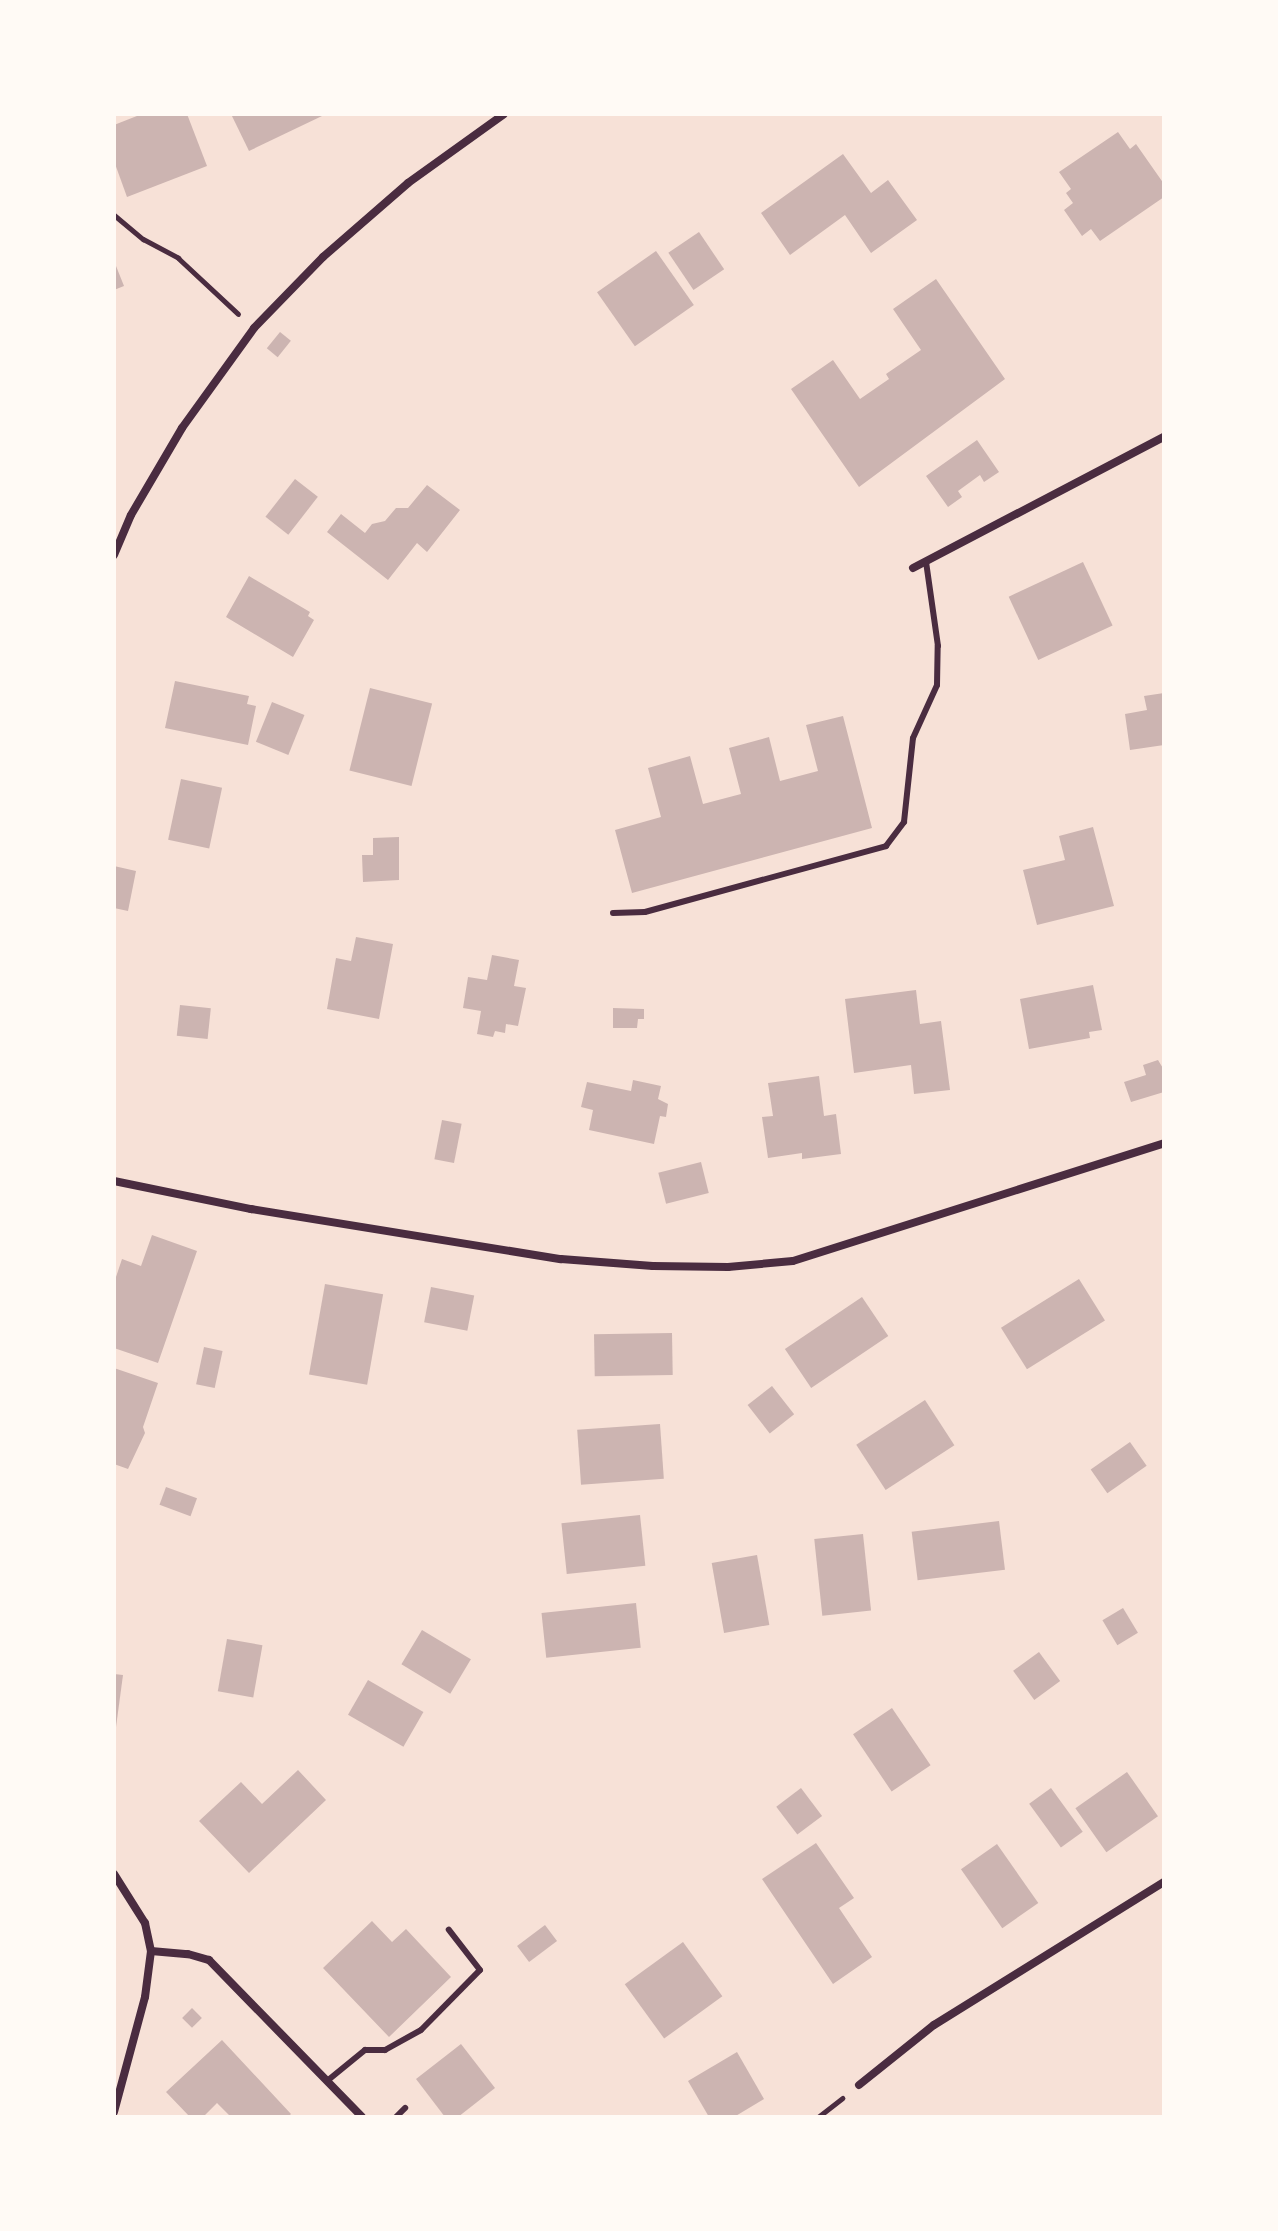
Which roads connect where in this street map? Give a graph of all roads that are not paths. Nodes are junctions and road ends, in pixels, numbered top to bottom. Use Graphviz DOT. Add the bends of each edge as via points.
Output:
graph roads {
  1 [pos="504,114"];
  2 [pos="1164,437"];
  3 [pos="114,555"];
  4 [pos="926,562"];
  5 [pos="913,568"];
  6 [pos="613,913"];
  7 [pos="1164,1143"];
  8 [pos="114,1181"];
  9 [pos="114,1874"];
  10 [pos="1164,1882"];
  11 [pos="449,1930"];
  12 [pos="151,1951"];
  13 [pos="327,2081"];
  14 [pos="859,2085"];
  15 [pos="405,2108"];
  16 [pos="114,2112"];
  17 [pos="362,2117"];
  18 [pos="396,2117"];
  1 -- 3 [label="street" via="408,183 323,257 254,328 182,428"];
  2 -- 4 [label="street"];
  4 -- 5 [label="street"];
  4 -- 6 [label="lane" via="938,646 937,685 913,738 904,822 886,846 645,912"];
  7 -- 8 [label="street" via="793,1261 728,1267 561,1259 251,1209"];
  9 -- 12 [label="street" via="145,1923"];
  10 -- 14 [label="street" via="934,2025"];
  11 -- 13 [label="lane" via="480,1970 421,2030 385,2050 365,2050"];
  12 -- 13 [label="street" via="209,1960"];
  12 -- 16 [label="street" via="145,1997"];
  13 -- 17 [label="street"];
  15 -- 18 [label="lane"];
}
